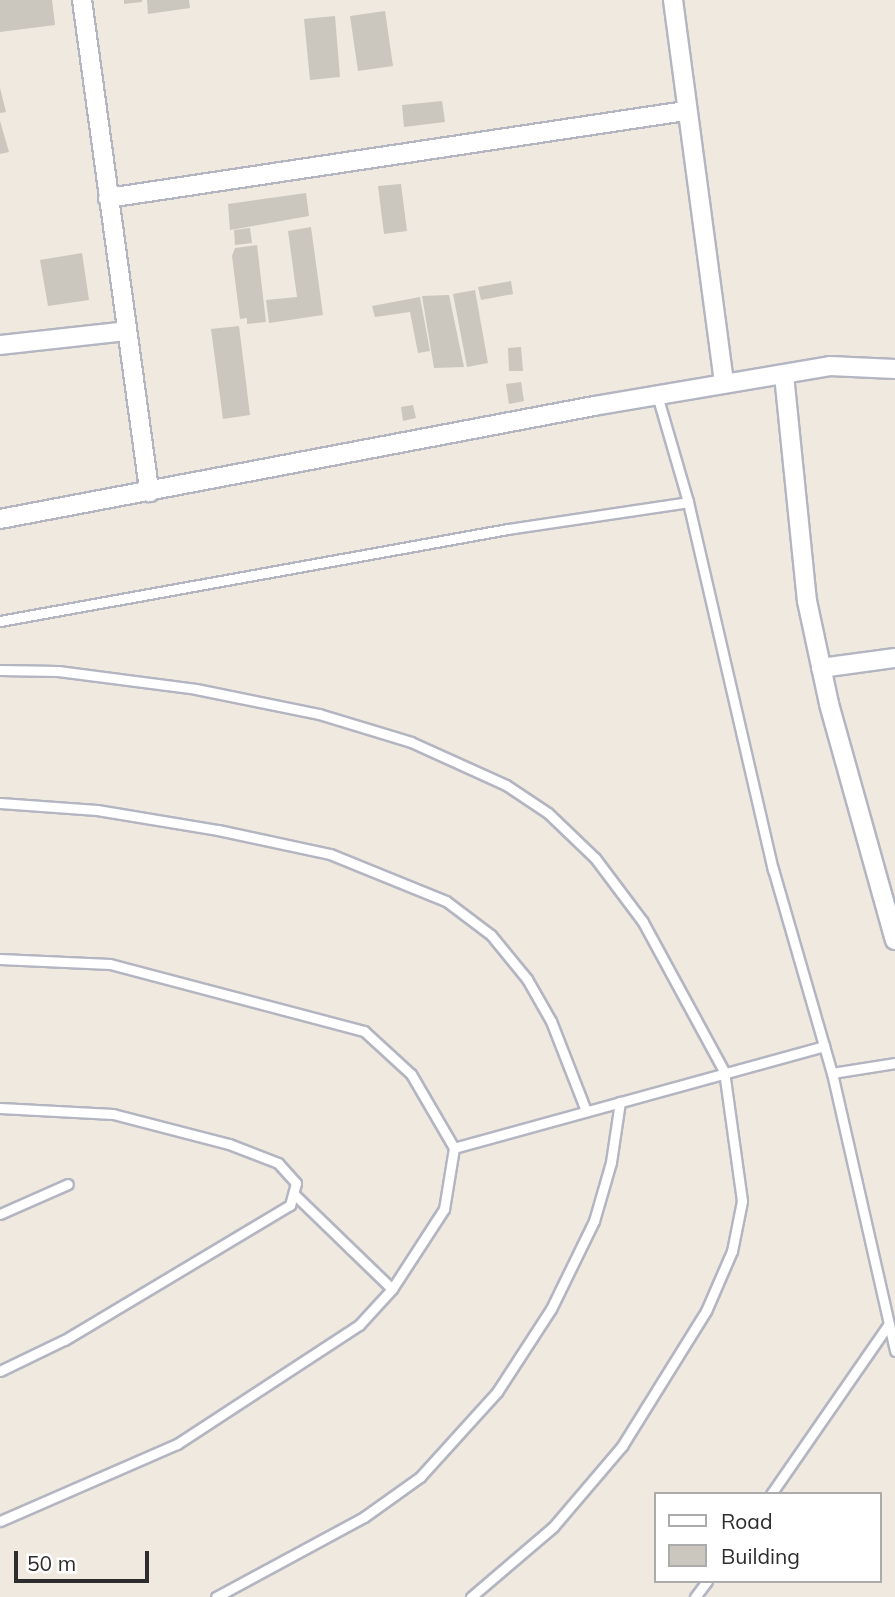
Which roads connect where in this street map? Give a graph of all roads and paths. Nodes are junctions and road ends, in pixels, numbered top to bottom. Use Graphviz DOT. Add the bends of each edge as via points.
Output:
graph roads {
  1 [pos="82,0"];
  2 [pos="673,0"];
  3 [pos="685,111"];
  4 [pos="108,198"];
  5 [pos="126,331"];
  6 [pos="0,345"];
  7 [pos="895,369"];
  8 [pos="784,375"];
  9 [pos="724,384"];
  10 [pos="657,396"];
  11 [pos="149,492"];
  12 [pos="688,502"];
  13 [pos="0,519"];
  14 [pos="0,621"];
  15 [pos="895,659"];
  16 [pos="821,668"];
  17 [pos="0,670"];
  18 [pos="0,803"];
  19 [pos="895,940"];
  20 [pos="0,958"];
  21 [pos="824,1046"];
  22 [pos="895,1063"];
  23 [pos="724,1072"];
  24 [pos="832,1073"];
  25 [pos="620,1102"];
  26 [pos="0,1108"];
  27 [pos="586,1111"];
  28 [pos="454,1148"];
  29 [pos="68,1184"];
  30 [pos="295,1195"];
  31 [pos="0,1214"];
  32 [pos="392,1289"];
  33 [pos="888,1325"];
  34 [pos="895,1351"];
  35 [pos="0,1371"];
  36 [pos="772,1492"];
  37 [pos="0,1521"];
  38 [pos="216,1597"];
  39 [pos="471,1597"];
  1 -- 4 [label="street"];
  2 -- 3 [label="street"];
  3 -- 4 [label="street"];
  3 -- 9 [label="street"];
  4 -- 5 [label="street"];
  5 -- 6 [label="street"];
  5 -- 11 [label="street"];
  7 -- 8 [label="street" via="830,366"];
  8 -- 9 [label="street"];
  8 -- 16 [label="street" via="807,601"];
  9 -- 10 [label="street"];
  10 -- 11 [label="street"];
  10 -- 12 [label="lane"];
  11 -- 13 [label="street"];
  12 -- 14 [label="lane" via="508,529"];
  12 -- 21 [label="lane" via="773,869"];
  15 -- 16 [label="street"];
  16 -- 19 [label="street"];
  17 -- 23 [label="lane" via="58,671 182,687 319,714 411,742 506,785 548,813 595,858 643,922"];
  18 -- 27 [label="lane" via="97,810 330,854 446,901 491,935 527,979 551,1021"];
  20 -- 28 [label="lane" via="110,964 364,1031 411,1074"];
  21 -- 23 [label="lane"];
  21 -- 24 [label="lane"];
  22 -- 24 [label="lane"];
  23 -- 25 [label="lane"];
  23 -- 39 [label="lane" via="742,1201 732,1251 706,1311 622,1446 553,1527"];
  24 -- 33 [label="lane"];
  25 -- 27 [label="lane"];
  25 -- 38 [label="lane" via="611,1162 594,1221 551,1309 497,1392 420,1477 363,1517"];
  26 -- 30 [label="lane" via="113,1114 229,1144 278,1163 296,1183"];
  27 -- 28 [label="lane"];
  28 -- 32 [label="lane" via="444,1209"];
  29 -- 31 [label="lane"];
  30 -- 32 [label="lane"];
  30 -- 35 [label="lane" via="290,1205 64,1340"];
  32 -- 37 [label="lane" via="359,1325 177,1444"];
  33 -- 34 [label="lane"];
  33 -- 36 [label="lane"];
}
